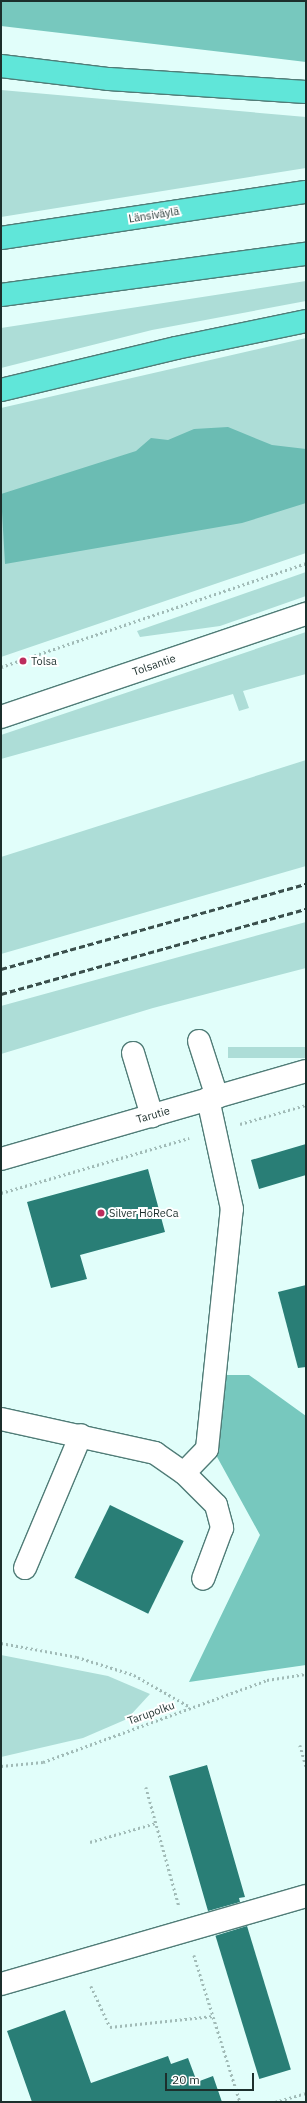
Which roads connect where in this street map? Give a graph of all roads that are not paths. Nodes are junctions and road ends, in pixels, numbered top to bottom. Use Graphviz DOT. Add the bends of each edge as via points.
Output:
graph roads {
  1 [pos="1,66"];
  2 [pos="306,92"];
  3 [pos="306,192"];
  4 [pos="1,238"];
  5 [pos="306,254"];
  6 [pos="1,294"];
  7 [pos="306,321"];
  8 [pos="1,390"];
  9 [pos="306,614"];
  10 [pos="1,717"];
  11 [pos="199,1041"];
  12 [pos="133,1054"];
  13 [pos="306,1071"];
  14 [pos="212,1098"];
  15 [pos="152,1116"];
  16 [pos="1,1159"];
  17 [pos="1,1419"];
  18 [pos="80,1435"];
  19 [pos="184,1473"];
  20 [pos="25,1568"];
  21 [pos="203,1579"];
  22 [pos="306,1896"];
  23 [pos="1,1984"];
  1 -- 2 [label="highway" via="109,79"];
  3 -- 4 [label="highway, Länsiväylä"];
  5 -- 6 [label="highway"];
  7 -- 8 [label="highway" via="176,348"];
  9 -- 10 [label="street, Tolsantie"];
  11 -- 14 [label="street"];
  12 -- 15 [label="street"];
  13 -- 14 [label="street, Tarutie"];
  14 -- 15 [label="street, Tarutie"];
  14 -- 19 [label="street" via="215,1130 232,1209 207,1449"];
  15 -- 16 [label="street, Tarutie"];
  17 -- 18 [label="street"];
  18 -- 19 [label="street" via="155,1453"];
  18 -- 20 [label="street"];
  19 -- 21 [label="street" via="216,1505 222,1528"];
  22 -- 23 [label="street"];
}
